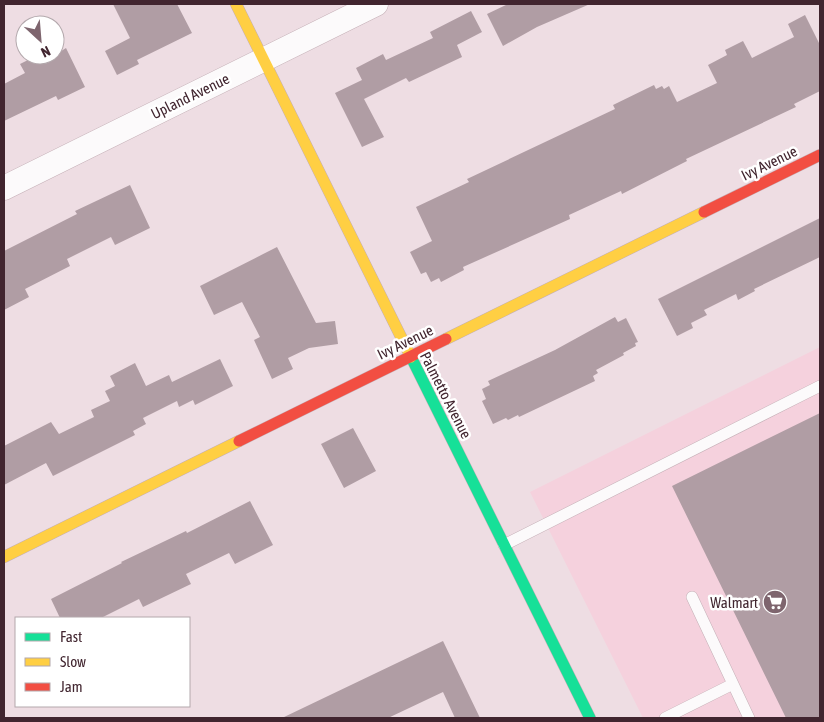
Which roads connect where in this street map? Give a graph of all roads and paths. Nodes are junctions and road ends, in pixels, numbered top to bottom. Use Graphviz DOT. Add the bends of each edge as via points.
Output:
graph roads {
  1 [pos="236,4"];
  2 [pos="376,4"];
  3 [pos="264,59"];
  4 [pos="820,155"];
  5 [pos="4,188"];
  6 [pos="410,356"];
  7 [pos="820,386"];
  8 [pos="504,544"];
  9 [pos="4,557"];
  10 [pos="692,597"];
  11 [pos="733,684"];
  12 [pos="590,718"];
  13 [pos="665,718"];
  14 [pos="749,718"];
  1 -- 3 [label="street, Palmetto Avenue"];
  2 -- 3 [label="street, Upland Avenue"];
  3 -- 5 [label="street, Upland Avenue"];
  3 -- 6 [label="street, Palmetto Avenue"];
  4 -- 6 [label="street, Ivy Avenue"];
  6 -- 8 [label="street, Palmetto Avenue"];
  6 -- 9 [label="street, Ivy Avenue"];
  7 -- 8 [label="lane"];
  8 -- 12 [label="street, Palmetto Avenue"];
  10 -- 11 [label="lane"];
  11 -- 13 [label="lane"];
  11 -- 14 [label="lane"];
}
